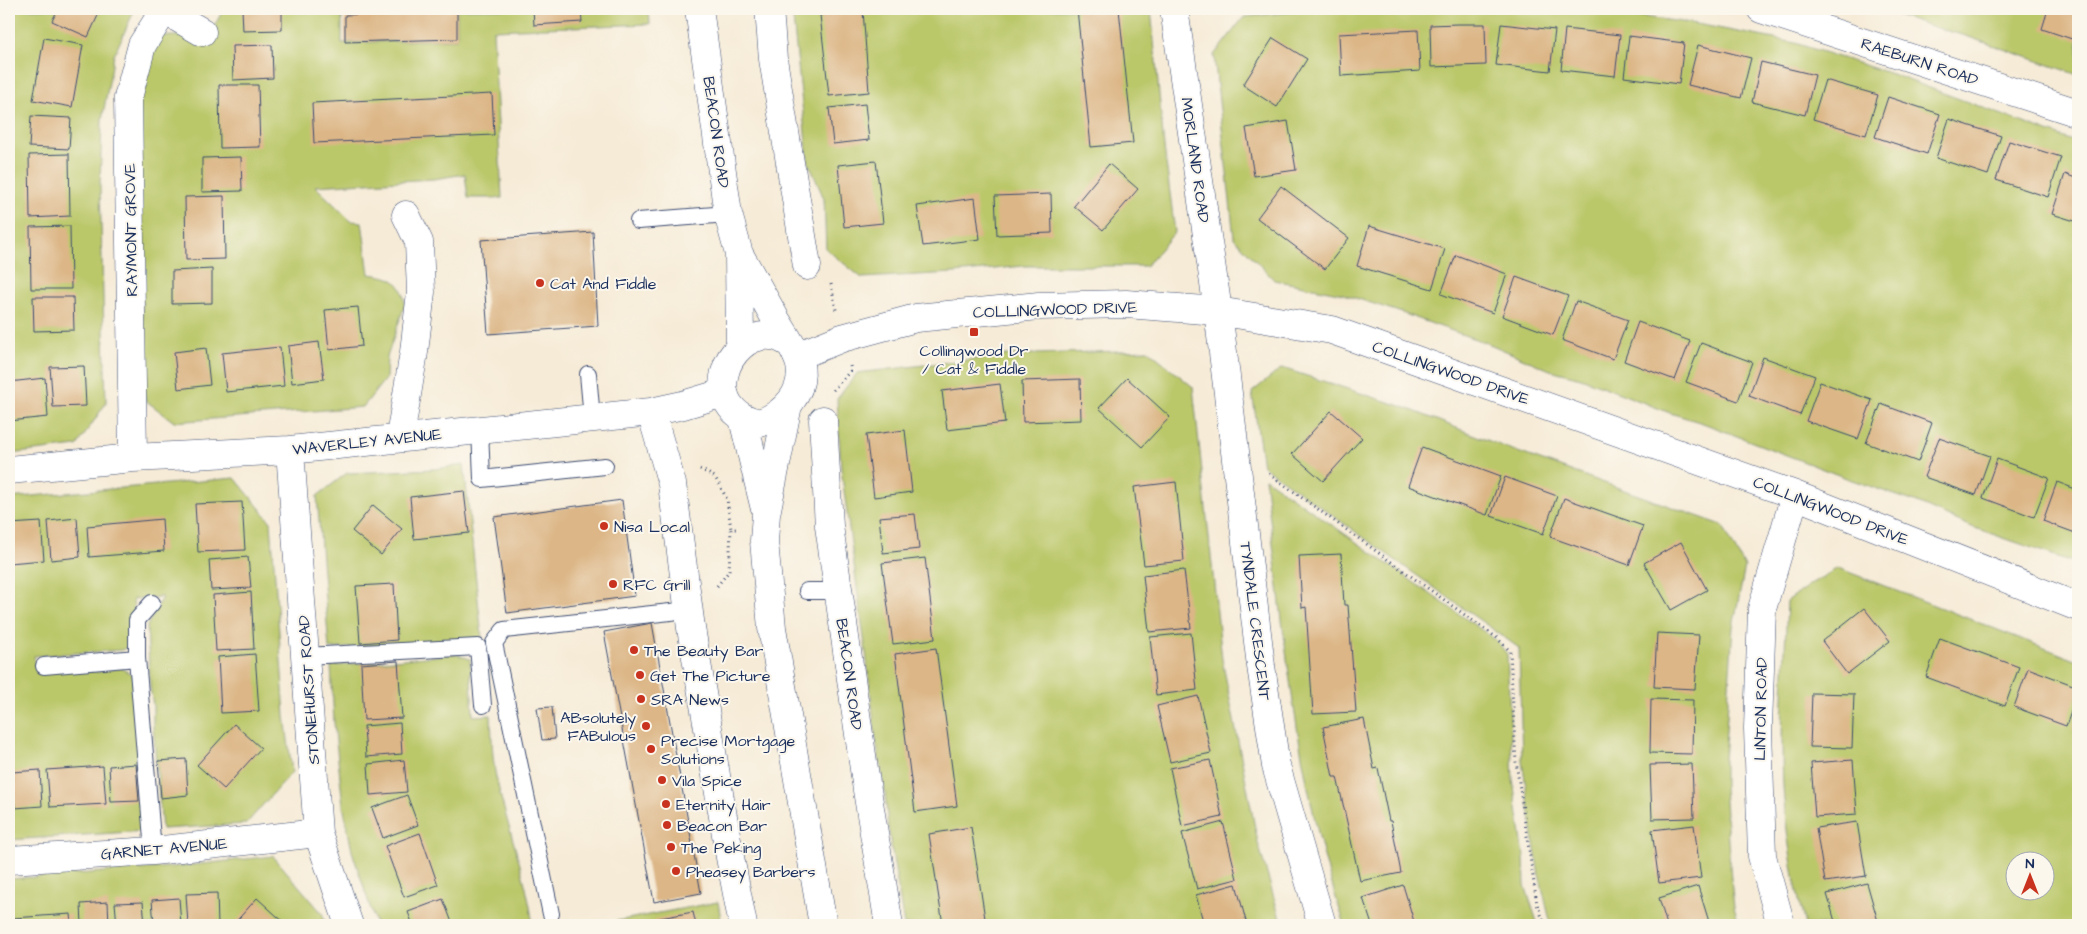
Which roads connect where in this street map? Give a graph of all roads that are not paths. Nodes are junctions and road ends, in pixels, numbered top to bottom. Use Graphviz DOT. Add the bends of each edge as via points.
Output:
graph roads {
  1 [pos="699,9"];
  2 [pos="769,9"];
  3 [pos="1174,9"];
  4 [pos="1761,9"];
  5 [pos="164,10"];
  6 [pos="1819,18"];
  7 [pos="202,32"];
  8 [pos="2078,113"];
  9 [pos="728,214"];
  10 [pos="406,215"];
  11 [pos="638,221"];
  12 [pos="739,254"];
  13 [pos="807,266"];
  14 [pos="1218,311"];
  15 [pos="740,347"];
  16 [pos="793,349"];
  17 [pos="588,374"];
  18 [pos="723,393"];
  19 [pos="788,405"];
  20 [pos="651,412"];
  21 [pos="592,418"];
  22 [pos="743,419"];
  23 [pos="823,420"];
  24 [pos="480,429"];
  25 [pos="400,437"];
  26 [pos="290,450"];
  27 [pos="133,458"];
  28 [pos="605,466"];
  29 [pos="9,470"];
  30 [pos="1794,495"];
  31 [pos="766,514"];
  32 [pos="807,591"];
  33 [pos="838,591"];
  34 [pos="152,603"];
  35 [pos="2078,607"];
  36 [pos="689,610"];
  37 [pos="305,656"];
  38 [pos="137,658"];
  39 [pos="44,666"];
  40 [pos="483,704"];
  41 [pos="318,833"];
  42 [pos="153,851"];
  43 [pos="9,860"];
  44 [pos="551,914"];
  45 [pos="349,925"];
  46 [pos="743,925"];
  47 [pos="823,925"];
  48 [pos="889,925"];
  49 [pos="1322,925"];
  50 [pos="1781,925"];
  1 -- 9 [label="street, BEACON ROAD"];
  2 -- 13 [label="street" via="766,63"];
  3 -- 14 [label="street, MORLAND ROAD"];
  4 -- 6 [label="street, RAEBURN ROAD"];
  5 -- 7 [label="street, RAYMONT GROVE"];
  5 -- 27 [label="street, RAYMONT GROVE" via="142,45 128,98"];
  6 -- 8 [label="street, RAEBURN ROAD"];
  9 -- 11 [label="lane"];
  9 -- 12 [label="street, BEACON ROAD"];
  10 -- 25 [label="street" via="419,242 421,292"];
  12 -- 15 [label="street, BEACON ROAD"];
  12 -- 16 [label="street, BEACON ROAD"];
  14 -- 16 [label="street, COLLINGWOOD DRIVE" via="1126,304 1039,306 916,318"];
  14 -- 30 [label="street, COLLINGWOOD DRIVE" via="1332,330"];
  14 -- 49 [label="street, TYNDALE CRESCENT" via="1276,766"];
  15 -- 16 [label="street" via="754,338 771,336"];
  15 -- 18 [label="street" via="728,363"];
  16 -- 19 [label="street, BEACON ROAD" via="800,364 800,377"];
  17 -- 21 [label="lane"];
  18 -- 20 [label="street, WAVERLEY AVENUE"];
  18 -- 22 [label="street, BEACON ROAD" via="730,407"];
  19 -- 22 [label="street, BEACON ROAD" via="774,417 760,423"];
  19 -- 31 [label="street, BEACON ROAD"];
  20 -- 21 [label="street, WAVERLEY AVENUE"];
  20 -- 36 [label="street" via="672,484"];
  21 -- 24 [label="street, WAVERLEY AVENUE"];
  22 -- 31 [label="street, BEACON ROAD"];
  23 -- 33 [label="street, BEACON ROAD" via="829,526"];
  24 -- 25 [label="street, WAVERLEY AVENUE"];
  24 -- 28 [label="lane" via="482,479"];
  25 -- 26 [label="street, WAVERLEY AVENUE"];
  26 -- 27 [label="street, WAVERLEY AVENUE"];
  26 -- 37 [label="street, STONEHURST ROAD"];
  27 -- 29 [label="street, WAVERLEY AVENUE"];
  30 -- 35 [label="street, COLLINGWOOD DRIVE"];
  30 -- 50 [label="street, LINTON ROAD" via="1761,619 1758,728 1762,856"];
  31 -- 47 [label="street, BEACON ROAD" via="764,541 772,628"];
  32 -- 33 [label="lane"];
  33 -- 48 [label="street, BEACON ROAD"];
  34 -- 38 [label="lane" via="137,620"];
  36 -- 44 [label="lane" via="504,630 494,643"];
  36 -- 46 [label="street"];
  37 -- 40 [label="lane" via="478,647"];
  37 -- 41 [label="street, STONEHURST ROAD"];
  38 -- 39 [label="lane"];
  38 -- 42 [label="lane"];
  41 -- 42 [label="street, GARNET AVENUE"];
  41 -- 45 [label="street, STONEHURST ROAD"];
  42 -- 43 [label="street, GARNET AVENUE"];
}
